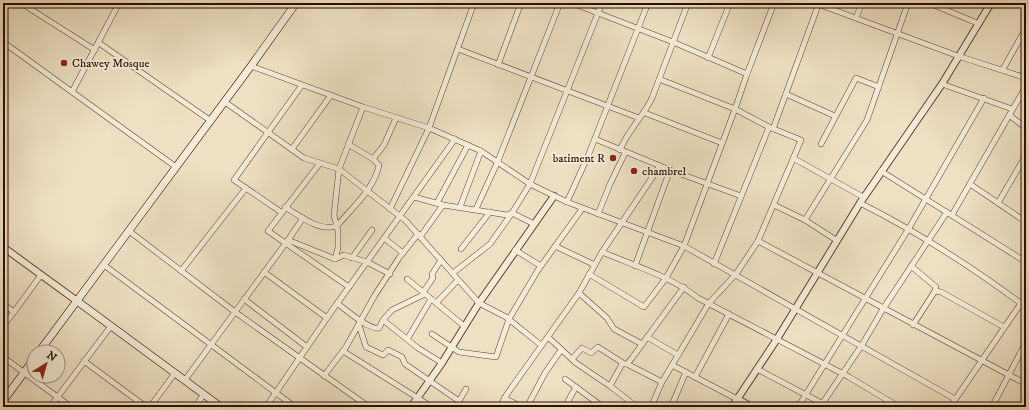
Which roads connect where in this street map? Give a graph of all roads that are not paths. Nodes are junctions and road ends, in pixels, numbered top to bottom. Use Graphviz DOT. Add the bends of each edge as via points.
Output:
graph roads {
  1 [pos="20,3"];
  2 [pos="119,3"];
  3 [pos="296,3"];
  4 [pos="521,3"];
  5 [pos="560,3"];
  6 [pos="572,3"];
  7 [pos="602,3"];
  8 [pos="648,3"];
  9 [pos="688,3"];
  10 [pos="730,3"];
  11 [pos="774,3"];
  12 [pos="817,3"];
  13 [pos="862,3"];
  14 [pos="908,3"];
  15 [pos="929,3"];
  16 [pos="991,3"];
  17 [pos="472,4"];
  18 [pos="599,13"];
  19 [pos="856,18"];
  20 [pos="977,22"];
  21 [pos="1026,28"];
  22 [pos="638,29"];
  23 [pos="898,33"];
  24 [pos="3,42"];
  25 [pos="673,42"];
  26 [pos="99,43"];
  27 [pos="458,49"];
  28 [pos="95,50"];
  29 [pos="958,56"];
  30 [pos="708,58"];
  31 [pos="498,65"];
  32 [pos="251,66"];
  33 [pos="1003,69"];
  34 [pos="747,74"];
  35 [pos="530,78"];
  36 [pos="1026,78"];
  37 [pos="659,79"];
  38 [pos="942,84"];
  39 [pos="302,85"];
  40 [pos="879,86"];
  41 [pos="1026,86"];
  42 [pos="567,91"];
  43 [pos="72,92"];
  44 [pos="786,94"];
  45 [pos="331,95"];
  46 [pos="984,98"];
  47 [pos="225,102"];
  48 [pos="607,106"];
  49 [pos="363,107"];
  50 [pos="734,109"];
  51 [pos="1012,110"];
  52 [pos="645,113"];
  53 [pos="1009,115"];
  54 [pos="835,116"];
  55 [pos="396,118"];
  56 [pos="639,118"];
  57 [pos="211,121"];
  58 [pos="429,128"];
  59 [pos="771,128"];
  60 [pos="1026,128"];
  61 [pos="268,132"];
  62 [pos="456,139"];
  63 [pos="595,139"];
  64 [pos="722,142"];
  65 [pos="348,144"];
  66 [pos="821,144"];
  67 [pos="468,145"];
  68 [pos="292,149"];
  69 [pos="620,150"];
  70 [pos="481,151"];
  71 [pos="625,153"];
  72 [pos="1026,155"];
  73 [pos="793,158"];
  74 [pos="373,159"];
  75 [pos="498,161"];
  76 [pos="320,163"];
  77 [pos="660,166"];
  78 [pos="176,167"];
  79 [pos="339,169"];
  80 [pos="670,170"];
  81 [pos="881,171"];
  82 [pos="831,179"];
  83 [pos="706,183"];
  84 [pos="530,184"];
  85 [pos="970,184"];
  86 [pos="246,188"];
  87 [pos="366,190"];
  88 [pos="554,196"];
  89 [pos="741,196"];
  90 [pos="414,198"];
  91 [pos="926,198"];
  92 [pos="862,200"];
  93 [pos="567,202"];
  94 [pos="436,203"];
  95 [pos="998,203"];
  96 [pos="443,205"];
  97 [pos="774,205"];
  98 [pos="460,207"];
  99 [pos="285,208"];
  100 [pos="390,209"];
  101 [pos="476,209"];
  102 [pos="582,209"];
  103 [pos="282,212"];
  104 [pos="490,212"];
  105 [pos="947,212"];
  106 [pos="512,213"];
  107 [pos="598,214"];
  108 [pos="952,215"];
  109 [pos="400,216"];
  110 [pos="304,218"];
  111 [pos="805,220"];
  112 [pos="1026,222"];
  113 [pos="622,223"];
  114 [pos="534,224"];
  115 [pos="337,226"];
  116 [pos="909,228"];
  117 [pos="372,230"];
  118 [pos="129,231"];
  119 [pos="648,233"];
  120 [pos="419,236"];
  121 [pos="384,238"];
  122 [pos="836,240"];
  123 [pos="928,240"];
  124 [pos="758,241"];
  125 [pos="287,243"];
  126 [pos="555,246"];
  127 [pos="684,246"];
  128 [pos="3,247"];
  129 [pos="461,249"];
  130 [pos="515,250"];
  131 [pos="602,252"];
  132 [pos="403,253"];
  133 [pos="352,258"];
  134 [pos="335,260"];
  135 [pos="441,260"];
  136 [pos="367,262"];
  137 [pos="1026,262"];
  138 [pos="104,264"];
  139 [pos="714,264"];
  140 [pos="594,265"];
  141 [pos="541,266"];
  142 [pos="635,266"];
  143 [pos="911,266"];
  144 [pos="182,271"];
  145 [pos="264,272"];
  146 [pos="452,273"];
  147 [pos="816,273"];
  148 [pos="390,274"];
  149 [pos="589,274"];
  150 [pos="736,274"];
  151 [pos="41,275"];
  152 [pos="666,278"];
  153 [pos="407,279"];
  154 [pos="458,280"];
  155 [pos="349,287"];
  156 [pos="684,287"];
  157 [pos="935,291"];
  158 [pos="424,293"];
  159 [pos="579,293"];
  160 [pos="1026,296"];
  161 [pos="244,299"];
  162 [pos="431,299"];
  163 [pos="864,299"];
  164 [pos="77,301"];
  165 [pos="437,302"];
  166 [pos="1021,302"];
  167 [pos="337,303"];
  168 [pos="479,303"];
  169 [pos="709,303"];
  170 [pos="3,304"];
  171 [pos="1026,306"];
  172 [pos="796,308"];
  173 [pos="882,309"];
  174 [pos="14,312"];
  175 [pos="235,312"];
  176 [pos="730,314"];
  177 [pos="327,318"];
  178 [pos="509,319"];
  179 [pos="361,320"];
  180 [pos="383,320"];
  181 [pos="359,325"];
  182 [pos="913,325"];
  183 [pos="3,326"];
  184 [pos="111,326"];
  185 [pos="464,326"];
  186 [pos="1004,327"];
  187 [pos="432,334"];
  188 [pos="843,335"];
  189 [pos="548,337"];
  190 [pos="647,337"];
  191 [pos="408,338"];
  192 [pos="777,339"];
  193 [pos="1026,342"];
  194 [pos="45,344"];
  195 [pos="642,344"];
  196 [pos="212,345"];
  197 [pos="541,345"];
  198 [pos="862,345"];
  199 [pos="307,347"];
  200 [pos="450,347"];
  201 [pos="562,350"];
  202 [pos="342,351"];
  203 [pos="678,355"];
  204 [pos="3,357"];
  205 [pos="300,358"];
  206 [pos="572,359"];
  207 [pos="982,359"];
  208 [pos="84,361"];
  209 [pos="442,363"];
  210 [pos="625,363"];
  211 [pos="825,364"];
  212 [pos="672,365"];
  213 [pos="757,369"];
  214 [pos="26,370"];
  215 [pos="686,372"];
  216 [pos="24,373"];
  217 [pos="175,373"];
  218 [pos="843,374"];
  219 [pos="1009,375"];
  220 [pos="324,376"];
  221 [pos="695,377"];
  222 [pos="565,379"];
  223 [pos="185,380"];
  224 [pos="429,381"];
  225 [pos="662,382"];
  226 [pos="1026,384"];
  227 [pos="610,386"];
  228 [pos="576,387"];
  229 [pos="466,389"];
  230 [pos="204,394"];
  231 [pos="276,394"];
  232 [pos="805,395"];
  233 [pos="57,397"];
  234 [pos="418,398"];
  235 [pos="504,398"];
  236 [pos="738,399"];
  237 [pos="955,399"];
  238 [pos="3,401"];
  239 [pos="459,401"];
  240 [pos="822,405"];
  241 [pos="50,407"];
  242 [pos="71,407"];
  243 [pos="146,407"];
  244 [pos="150,407"];
  245 [pos="195,407"];
  246 [pos="222,407"];
  247 [pos="266,407"];
  248 [pos="296,407"];
  249 [pos="368,407"];
  250 [pos="411,407"];
  251 [pos="432,407"];
  252 [pos="457,407"];
  253 [pos="500,407"];
  254 [pos="522,407"];
  255 [pos="527,407"];
  256 [pos="568,407"];
  257 [pos="603,407"];
  258 [pos="637,407"];
  259 [pos="651,407"];
  260 [pos="671,407"];
  261 [pos="732,407"];
  262 [pos="752,407"];
  263 [pos="798,407"];
  264 [pos="829,407"];
  265 [pos="899,407"];
  266 [pos="950,407"];
  267 [pos="992,407"];
  1 -- 28 [label="street"];
  2 -- 26 [label="street"];
  3 -- 32 [label="main road"];
  4 -- 31 [label="street"];
  5 -- 35 [label="street"];
  6 -- 18 [label="street"];
  7 -- 18 [label="street"];
  8 -- 22 [label="street"];
  9 -- 25 [label="street"];
  10 -- 30 [label="street"];
  11 -- 34 [label="street"];
  12 -- 19 [label="street"];
  12 -- 44 [label="street"];
  13 -- 19 [label="street"];
  14 -- 23 [label="street"];
  15 -- 20 [label="street"];
  16 -- 20 [label="street"];
  17 -- 27 [label="street"];
  18 -- 22 [label="street"];
  18 -- 42 [label="street"];
  19 -- 23 [label="street"];
  20 -- 29 [label="street"];
  21 -- 33 [label="street"];
  22 -- 25 [label="street"];
  22 -- 48 [label="street"];
  23 -- 29 [label="street"];
  23 -- 40 [label="street"];
  24 -- 43 [label="street"];
  25 -- 30 [label="street"];
  25 -- 37 [label="street"];
  26 -- 28 [label="street"];
  26 -- 57 [label="street"];
  27 -- 31 [label="street"];
  27 -- 58 [label="street"];
  28 -- 43 [label="street"];
  29 -- 33 [label="street"];
  29 -- 38 [label="street"];
  30 -- 34 [label="street"];
  31 -- 35 [label="street"];
  32 -- 39 [label="street"];
  32 -- 47 [label="main road"];
  33 -- 36 [label="street"];
  34 -- 50 [label="street"];
  35 -- 42 [label="street"];
  35 -- 75 [label="street"];
  37 -- 50 [label="street"];
  37 -- 52 [label="street"];
  38 -- 46 [label="street"];
  38 -- 81 [label="street"];
  39 -- 45 [label="street"];
  39 -- 61 [label="street"];
  40 -- 54 [label="street" via="856,78"];
  40 -- 82 [label="street" via="867,120"];
  41 -- 51 [label="street"];
  42 -- 48 [label="street"];
  42 -- 84 [label="street"];
  43 -- 78 [label="street"];
  44 -- 54 [label="street"];
  44 -- 59 [label="street"];
  45 -- 49 [label="street"];
  45 -- 68 [label="street"];
  46 -- 51 [label="street"];
  46 -- 91 [label="street"];
  47 -- 57 [label="main road"];
  47 -- 61 [label="street"];
  48 -- 56 [label="street"];
  48 -- 63 [label="street"];
  49 -- 55 [label="street"];
  49 -- 65 [label="street"];
  50 -- 59 [label="street"];
  50 -- 64 [label="street"];
  51 -- 53 [label="street"];
  52 -- 56 [label="street"];
  52 -- 64 [label="street"];
  53 -- 60 [label="street"];
  53 -- 85 [label="street"];
  54 -- 66 [label="street"];
  55 -- 58 [label="street"];
  55 -- 74 [label="street" via="384,145"];
  56 -- 69 [label="street"];
  57 -- 78 [label="main road"];
  58 -- 62 [label="street"];
  58 -- 100 [label="street"];
  59 -- 73 [label="street" via="801,140"];
  59 -- 89 [label="street"];
  61 -- 68 [label="street"];
  61 -- 86 [label="street" via="234,180"];
  62 -- 67 [label="street"];
  62 -- 90 [label="street"];
  63 -- 69 [label="street"];
  63 -- 93 [label="street"];
  64 -- 83 [label="street"];
  65 -- 74 [label="street"];
  65 -- 79 [label="street"];
  67 -- 70 [label="street"];
  67 -- 94 [label="street"];
  68 -- 76 [label="street" via="304,158"];
  69 -- 71 [label="street"];
  70 -- 75 [label="street"];
  70 -- 98 [label="street"];
  71 -- 77 [label="street"];
  71 -- 107 [label="street"];
  72 -- 95 [label="street"];
  73 -- 82 [label="street"];
  73 -- 97 [label="street"];
  74 -- 87 [label="street" via="379,165 377,174"];
  75 -- 84 [label="street"];
  75 -- 101 [label="street"];
  76 -- 79 [label="street"];
  76 -- 99 [label="street"];
  77 -- 80 [label="street"];
  77 -- 113 [label="street"];
  78 -- 118 [label="main road"];
  79 -- 87 [label="street"];
  79 -- 115 [label="street" via="334,215"];
  80 -- 83 [label="street"];
  80 -- 119 [label="street"];
  81 -- 91 [label="street"];
  81 -- 92 [label="street"];
  82 -- 92 [label="street"];
  82 -- 111 [label="street"];
  83 -- 89 [label="street"];
  83 -- 127 [label="street"];
  84 -- 88 [label="street"];
  84 -- 106 [label="street"];
  85 -- 95 [label="street"];
  85 -- 108 [label="street"];
  86 -- 103 [label="street"];
  86 -- 144 [label="street"];
  87 -- 100 [label="street"];
  87 -- 115 [label="street"];
  88 -- 93 [label="street"];
  88 -- 114 [label="street"];
  89 -- 139 [label="street"];
  90 -- 94 [label="street"];
  90 -- 109 [label="street"];
  91 -- 105 [label="street"];
  91 -- 116 [label="street"];
  92 -- 116 [label="street"];
  92 -- 122 [label="street"];
  93 -- 102 [label="street"];
  94 -- 96 [label="street"];
  95 -- 112 [label="street"];
  96 -- 98 [label="street"];
  96 -- 120 [label="street"];
  97 -- 111 [label="street"];
  97 -- 124 [label="street"];
  98 -- 101 [label="street"];
  99 -- 103 [label="street"];
  99 -- 110 [label="street"];
  100 -- 109 [label="street"];
  101 -- 104 [label="street"];
  102 -- 107 [label="street"];
  102 -- 126 [label="street"];
  103 -- 125 [label="street" via="268,231"];
  104 -- 106 [label="street" via="507,215"];
  104 -- 129 [label="street"];
  105 -- 108 [label="street"];
  105 -- 123 [label="street"];
  106 -- 114 [label="street"];
  106 -- 146 [label="street" via="490,244"];
  107 -- 113 [label="street"];
  108 -- 137 [label="street"];
  109 -- 120 [label="street"];
  109 -- 121 [label="street"];
  110 -- 115 [label="street" via="322,227"];
  110 -- 125 [label="street"];
  111 -- 122 [label="street"];
  113 -- 119 [label="street"];
  113 -- 131 [label="street"];
  114 -- 130 [label="street"];
  115 -- 134 [label="street" via="338,248"];
  116 -- 123 [label="street"];
  116 -- 163 [label="street"];
  117 -- 133 [label="street"];
  118 -- 138 [label="main road"];
  118 -- 144 [label="street"];
  119 -- 127 [label="street"];
  119 -- 142 [label="street"];
  120 -- 132 [label="street"];
  120 -- 135 [label="street"];
  121 -- 132 [label="street"];
  121 -- 136 [label="street"];
  122 -- 147 [label="street"];
  123 -- 143 [label="street"];
  123 -- 166 [label="street"];
  124 -- 147 [label="street"];
  124 -- 150 [label="street"];
  125 -- 134 [label="street"];
  125 -- 145 [label="street"];
  125 -- 155 [label="street"];
  126 -- 140 [label="street"];
  126 -- 141 [label="street"];
  127 -- 139 [label="street"];
  127 -- 152 [label="street"];
  128 -- 151 [label="street"];
  130 -- 141 [label="street"];
  130 -- 168 [label="street"];
  131 -- 140 [label="street"];
  131 -- 142 [label="street"];
  132 -- 148 [label="street"];
  133 -- 134 [label="street" via="344,255"];
  133 -- 136 [label="street"];
  135 -- 146 [label="street"];
  135 -- 158 [label="street"];
  136 -- 148 [label="street"];
  136 -- 155 [label="street"];
  138 -- 164 [label="main road"];
  138 -- 196 [label="street"];
  139 -- 150 [label="street"];
  140 -- 149 [label="street"];
  141 -- 178 [label="street"];
  142 -- 152 [label="street"];
  143 -- 157 [label="street" via="936,287"];
  143 -- 173 [label="street"];
  144 -- 175 [label="street"];
  145 -- 161 [label="street"];
  145 -- 177 [label="street"];
  146 -- 154 [label="street"];
  147 -- 163 [label="street"];
  147 -- 172 [label="street"];
  148 -- 179 [label="street"];
  149 -- 152 [label="street" via="644,307"];
  149 -- 159 [label="street"];
  150 -- 169 [label="street"];
  150 -- 172 [label="street"];
  151 -- 164 [label="street"];
  151 -- 174 [label="street"];
  152 -- 156 [label="street"];
  153 -- 158 [label="street"];
  154 -- 165 [label="street"];
  154 -- 168 [label="street"];
  155 -- 167 [label="street"];
  156 -- 169 [label="street"];
  156 -- 190 [label="street"];
  157 -- 182 [label="street"];
  157 -- 186 [label="street"];
  158 -- 162 [label="street"];
  158 -- 180 [label="street" via="392,310"];
  159 -- 189 [label="street"];
  159 -- 195 [label="street" via="614,329"];
  160 -- 166 [label="street"];
  161 -- 175 [label="street"];
  161 -- 199 [label="street"];
  162 -- 165 [label="street"];
  162 -- 191 [label="street"];
  163 -- 173 [label="street"];
  163 -- 188 [label="street"];
  164 -- 184 [label="main road"];
  164 -- 194 [label="main road"];
  165 -- 185 [label="street"];
  166 -- 171 [label="street"];
  166 -- 186 [label="street"];
  167 -- 177 [label="street"];
  167 -- 179 [label="street"];
  168 -- 178 [label="street"];
  168 -- 185 [label="street"];
  169 -- 176 [label="street"];
  169 -- 203 [label="street"];
  170 -- 174 [label="street"];
  172 -- 188 [label="street"];
  172 -- 192 [label="street"];
  173 -- 182 [label="street"];
  173 -- 198 [label="street"];
  174 -- 183 [label="street"];
  175 -- 196 [label="street"];
  175 -- 205 [label="street"];
  176 -- 192 [label="street"];
  176 -- 221 [label="street"];
  177 -- 199 [label="street"];
  178 -- 197 [label="street"];
  178 -- 200 [label="street" via="496,357 459,352"];
  179 -- 180 [label="street" via="377,329"];
  179 -- 181 [label="street"];
  180 -- 191 [label="street"];
  181 -- 202 [label="street"];
  181 -- 224 [label="street" via="366,347 380,355 388,350 402,357 405,364"];
  182 -- 207 [label="street"];
  184 -- 208 [label="street"];
  184 -- 217 [label="main road"];
  185 -- 200 [label="street"];
  186 -- 207 [label="street"];
  187 -- 200 [label="street"];
  188 -- 198 [label="street"];
  188 -- 211 [label="street"];
  189 -- 197 [label="street"];
  189 -- 201 [label="street"];
  190 -- 195 [label="street"];
  190 -- 203 [label="street"];
  191 -- 209 [label="street" via="418,348"];
  192 -- 211 [label="street"];
  192 -- 213 [label="street"];
  193 -- 219 [label="street"];
  195 -- 210 [label="street"];
  196 -- 223 [label="street"];
  196 -- 231 [label="street"];
  197 -- 235 [label="street"];
  198 -- 218 [label="street"];
  198 -- 237 [label="street"];
  199 -- 205 [label="street"];
  200 -- 209 [label="street"];
  201 -- 206 [label="street"];
  201 -- 255 [label="street" via="545,373"];
  202 -- 220 [label="street"];
  202 -- 234 [label="street"];
  203 -- 212 [label="street"];
  204 -- 216 [label="street"];
  205 -- 220 [label="street"];
  205 -- 231 [label="street"];
  206 -- 210 [label="street" via="582,348 591,353 598,347"];
  206 -- 227 [label="street"];
  207 -- 219 [label="street"];
  207 -- 237 [label="street"];
  208 -- 233 [label="street"];
  208 -- 243 [label="street"];
  209 -- 224 [label="street"];
  210 -- 225 [label="street"];
  210 -- 227 [label="street"];
  211 -- 218 [label="street"];
  211 -- 232 [label="street"];
  212 -- 215 [label="street"];
  212 -- 225 [label="street"];
  213 -- 232 [label="street"];
  213 -- 236 [label="street"];
  214 -- 216 [label="main road"];
  215 -- 221 [label="street"];
  215 -- 260 [label="street"];
  216 -- 233 [label="street"];
  216 -- 238 [label="main road"];
  217 -- 223 [label="main road"];
  217 -- 244 [label="street"];
  218 -- 240 [label="street"];
  218 -- 265 [label="street"];
  219 -- 226 [label="street"];
  219 -- 267 [label="street"];
  220 -- 249 [label="street"];
  221 -- 236 [label="street"];
  222 -- 228 [label="street"];
  223 -- 230 [label="main road"];
  224 -- 234 [label="street"];
  224 -- 239 [label="street"];
  225 -- 259 [label="street"];
  227 -- 258 [label="street"];
  228 -- 256 [label="street" via="568,401"];
  228 -- 257 [label="street"];
  229 -- 239 [label="street"];
  230 -- 245 [label="street"];
  230 -- 246 [label="main road"];
  231 -- 247 [label="street"];
  231 -- 248 [label="street"];
  232 -- 240 [label="street"];
  232 -- 263 [label="street"];
  233 -- 241 [label="street"];
  233 -- 242 [label="street"];
  234 -- 250 [label="street"];
  234 -- 251 [label="street"];
  235 -- 253 [label="street"];
  235 -- 254 [label="street"];
  236 -- 261 [label="street"];
  236 -- 262 [label="street"];
  237 -- 266 [label="street"];
  239 -- 252 [label="street"];
  240 -- 264 [label="street"];
}
